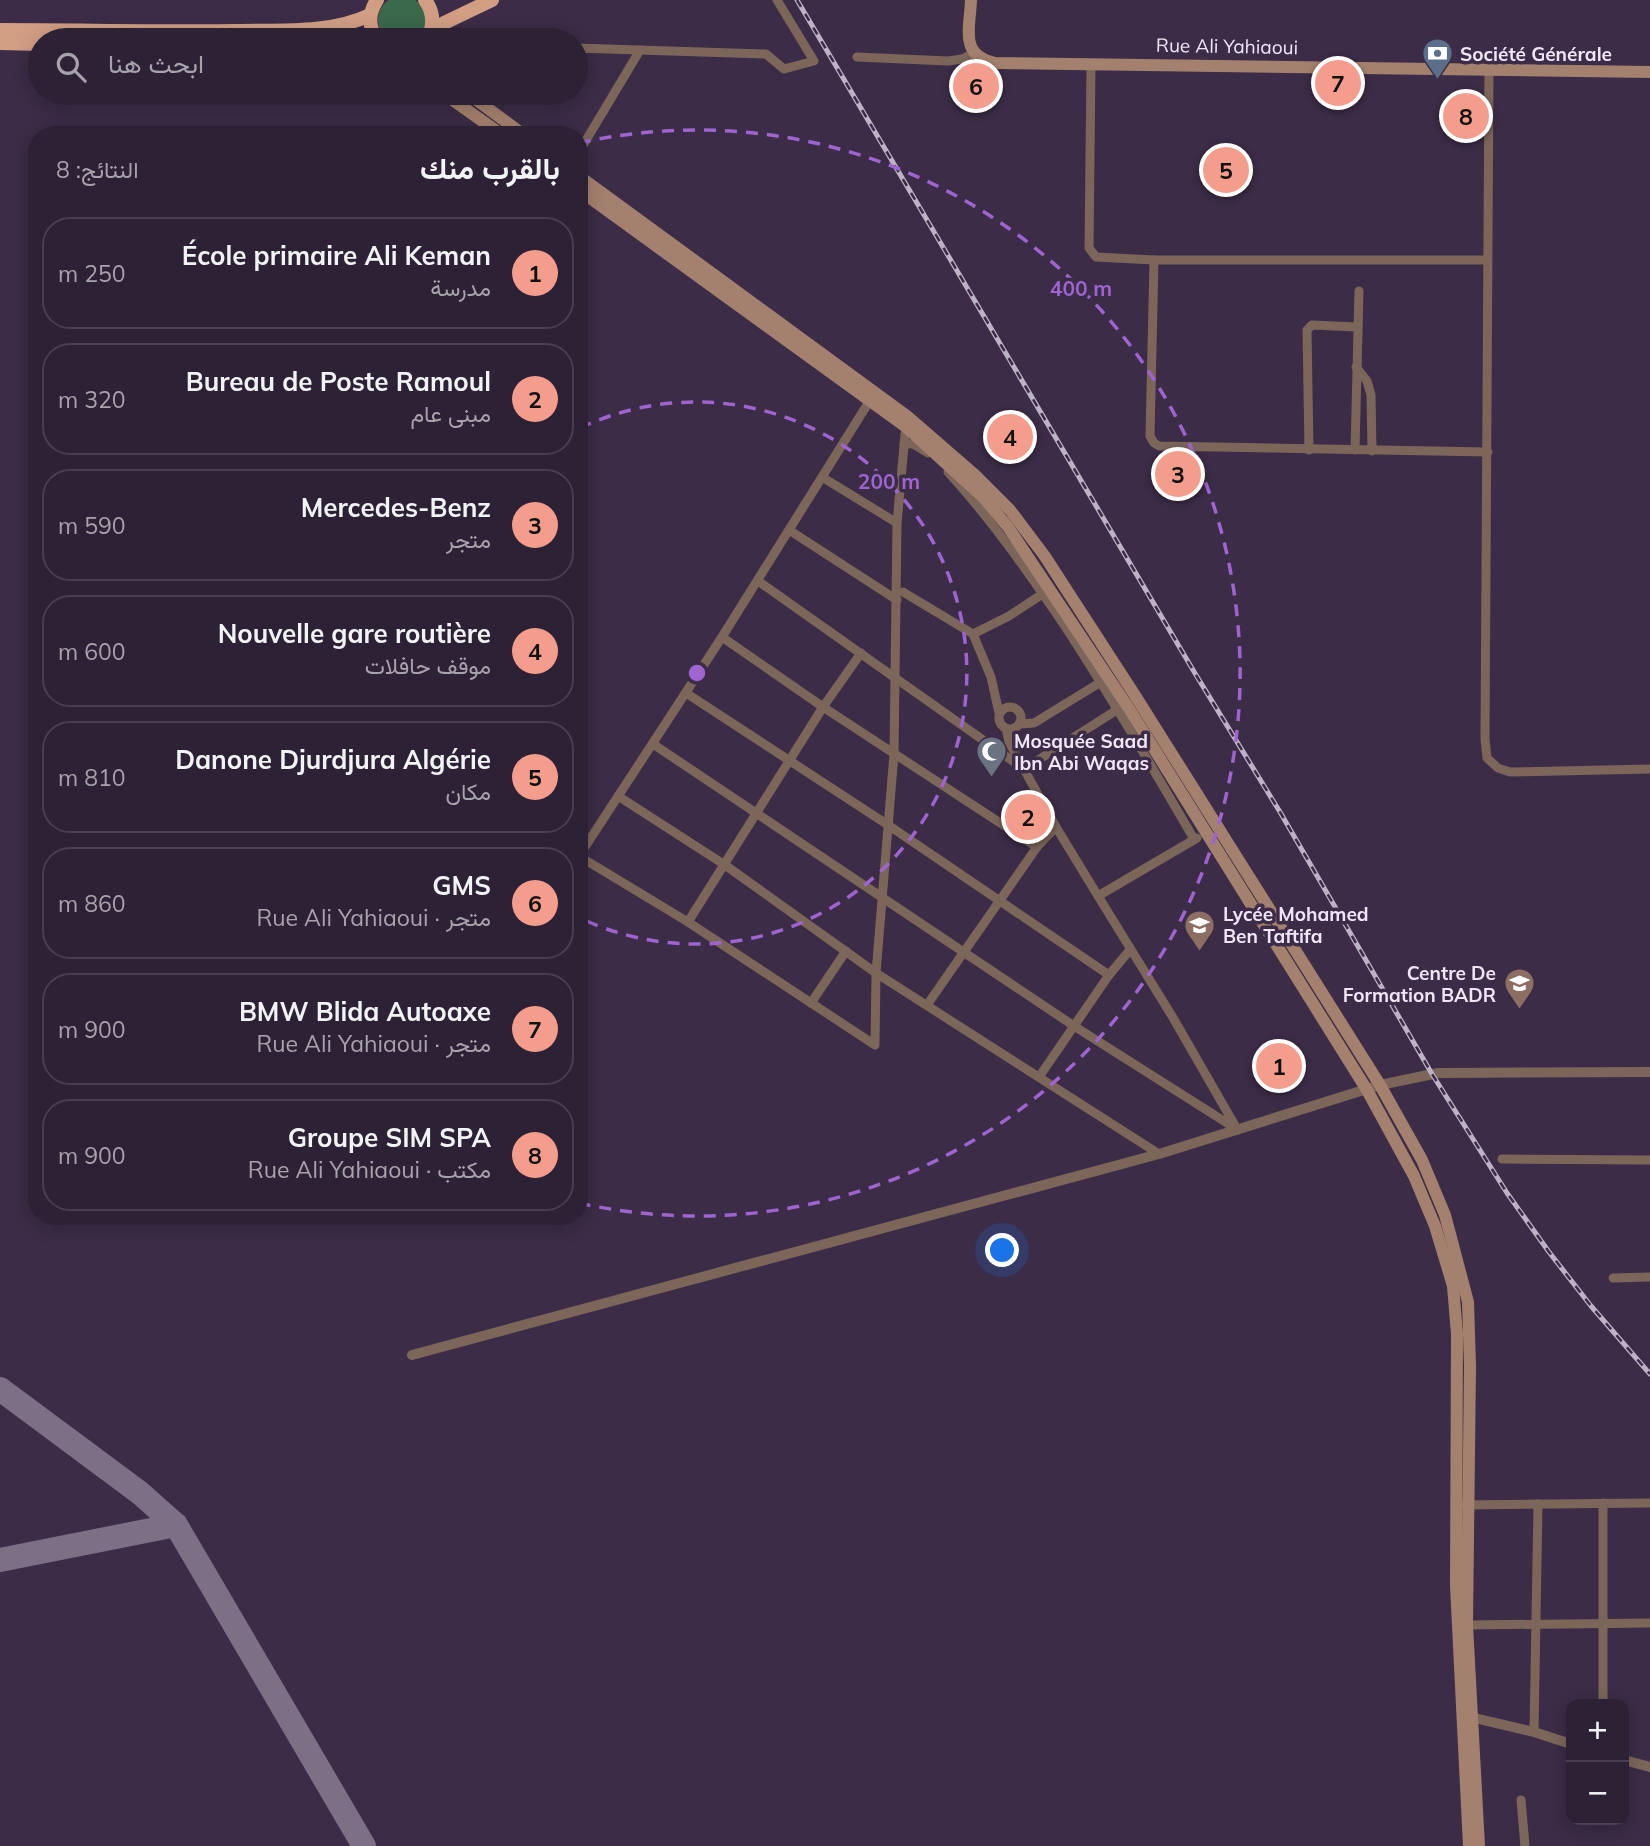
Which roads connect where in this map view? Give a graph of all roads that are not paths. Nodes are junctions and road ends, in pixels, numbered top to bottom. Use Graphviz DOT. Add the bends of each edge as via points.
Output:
graph roads {
  1 [pos="377,0"];
  2 [pos="425,0"];
  3 [pos="492,0"];
  4 [pos="777,0"];
  5 [pos="971,0"];
  6 [pos="370,15"];
  7 [pos="311,28"];
  8 [pos="371,28"];
  9 [pos="430,28"];
  10 [pos="438,28"];
  11 [pos="0,30"];
  12 [pos="28,30"];
  13 [pos="0,43"];
  14 [pos="28,44"];
  15 [pos="588,48"];
  16 [pos="640,50"];
  17 [pos="974,53"];
  18 [pos="857,57"];
  19 [pos="1091,64"];
  20 [pos="1489,69"];
  21 [pos="1650,72"];
  22 [pos="460,105"];
  23 [pos="483,105"];
  24 [pos="489,126"];
  25 [pos="512,126"];
  26 [pos="588,137"];
  27 [pos="588,183"];
  28 [pos="588,196"];
  29 [pos="1154,260"];
  30 [pos="1487,260"];
  31 [pos="1359,291"];
  32 [pos="1357,327"];
  33 [pos="1356,367"];
  34 [pos="872,396"];
  35 [pos="906,421"];
  36 [pos="904,444"];
  37 [pos="1309,450"];
  38 [pos="1355,450"];
  39 [pos="1372,451"];
  40 [pos="1488,452"];
  41 [pos="822,477"];
  42 [pos="897,523"];
  43 [pos="789,530"];
  44 [pos="758,580"];
  45 [pos="1046,591"];
  46 [pos="900,596"];
  47 [pos="973,634"];
  48 [pos="722,637"];
  49 [pos="861,653"];
  50 [pos="897,681"];
  51 [pos="1101,682"];
  52 [pos="686,693"];
  53 [pos="1127,703"];
  54 [pos="823,707"];
  55 [pos="999,713"];
  56 [pos="1019,724"];
  57 [pos="1006,729"];
  58 [pos="653,744"];
  59 [pos="894,754"];
  60 [pos="789,762"];
  61 [pos="1024,769"];
  62 [pos="1650,769"];
  63 [pos="618,796"];
  64 [pos="757,813"];
  65 [pos="888,825"];
  66 [pos="1056,827"];
  67 [pos="1206,832"];
  68 [pos="1194,839"];
  69 [pos="588,842"];
  70 [pos="1037,848"];
  71 [pos="588,862"];
  72 [pos="725,865"];
  73 [pos="883,896"];
  74 [pos="1098,896"];
  75 [pos="1000,900"];
  76 [pos="688,922"];
  77 [pos="1130,950"];
  78 [pos="846,951"];
  79 [pos="964,953"];
  80 [pos="876,972"];
  81 [pos="1109,975"];
  82 [pos="811,1003"];
  83 [pos="928,1005"];
  84 [pos="1074,1026"];
  85 [pos="1650,1072"];
  86 [pos="1039,1077"];
  87 [pos="1380,1085"];
  88 [pos="1367,1090"];
  89 [pos="1238,1130"];
  90 [pos="1159,1154"];
  91 [pos="1502,1159"];
  92 [pos="1650,1160"];
  93 [pos="1613,1278"];
  94 [pos="1650,1278"];
  95 [pos="412,1355"];
  96 [pos="1603,1503"];
  97 [pos="1650,1503"];
  98 [pos="1538,1504"];
  99 [pos="1463,1505"];
  100 [pos="1604,1623"];
  101 [pos="1650,1623"];
  102 [pos="1536,1624"];
  103 [pos="1467,1625"];
  104 [pos="1603,1699"];
  105 [pos="1467,1716"];
  106 [pos="1534,1732"];
  107 [pos="1566,1742"];
  108 [pos="1629,1761"];
  109 [pos="1650,1767"];
  110 [pos="1521,1800"];
  111 [pos="1469,1846"];
  112 [pos="1479,1846"];
  113 [pos="1525,1846"];
  1 -- 6 [label="highway"];
  2 -- 9 [label="highway" via="432,15"];
  3 -- 10 [label="highway"];
  4 -- 16 [label="street" via="814,61 784,69 766,54"];
  5 -- 17 [label="main road" via="969,44"];
  6 -- 7 [label="highway" via="344,25"];
  6 -- 8 [label="highway"];
  11 -- 12 [label="highway"];
  13 -- 14 [label="highway"];
  15 -- 16 [label="street"];
  16 -- 26 [label="street"];
  17 -- 18 [label="street" via="947,61"];
  17 -- 19 [label="main road, Rue Ali Yahiaoui" via="995,62"];
  19 -- 20 [label="main road, Rue Ali Yahiaoui"];
  19 -- 29 [label="street" via="1089,248 1096,257"];
  20 -- 21 [label="main road, Rue Ali Yahiaoui"];
  20 -- 30 [label="street"];
  22 -- 24 [label="main road"];
  23 -- 25 [label="main road"];
  27 -- 34 [label="main road"];
  28 -- 34 [label="main road"];
  29 -- 30 [label="street"];
  29 -- 37 [label="street" via="1150,436 1154,443 1169,448"];
  30 -- 40 [label="street"];
  31 -- 32 [label="street"];
  32 -- 33 [label="street"];
  32 -- 37 [label="street" via="1312,326 1307,330"];
  33 -- 38 [label="street"];
  33 -- 39 [label="street" via="1371,395"];
  34 -- 35 [label="main road"];
  34 -- 41 [label="street"];
  35 -- 36 [label="street"];
  35 -- 45 [label="main road" via="1008,527"];
  35 -- 53 [label="main road" via="975,475 1010,510 1044,555"];
  36 -- 42 [label="street"];
  36 -- 45 [label="street" via="927,452 970,495"];
  37 -- 38 [label="street"];
  38 -- 39 [label="street"];
  39 -- 40 [label="street"];
  40 -- 62 [label="street" via="1487,758 1510,772"];
  41 -- 42 [label="street"];
  41 -- 43 [label="street"];
  42 -- 46 [label="street"];
  43 -- 44 [label="street"];
  43 -- 46 [label="street"];
  44 -- 48 [label="street"];
  44 -- 49 [label="street"];
  45 -- 47 [label="street"];
  45 -- 51 [label="street"];
  45 -- 53 [label="main road"];
  46 -- 47 [label="street"];
  46 -- 50 [label="street"];
  47 -- 55 [label="street" via="991,677"];
  48 -- 52 [label="street"];
  48 -- 54 [label="street"];
  49 -- 50 [label="street"];
  49 -- 54 [label="street"];
  50 -- 59 [label="street"];
  50 -- 61 [label="street"];
  51 -- 53 [label="street"];
  51 -- 56 [label="street" via="1034,723"];
  52 -- 58 [label="street"];
  52 -- 60 [label="street"];
  53 -- 61 [label="street"];
  53 -- 67 [label="main road"];
  53 -- 68 [label="street"];
  53 -- 87 [label="main road"];
  54 -- 59 [label="street"];
  54 -- 60 [label="street"];
  55 -- 56 [label="street" via="1015,708 1020,713"];
  55 -- 57 [label="street"];
  56 -- 57 [label="street"];
  57 -- 61 [label="street"];
  58 -- 63 [label="street"];
  58 -- 64 [label="street"];
  59 -- 65 [label="street"];
  59 -- 70 [label="street"];
  60 -- 64 [label="street"];
  60 -- 65 [label="street"];
  61 -- 66 [label="street"];
  63 -- 69 [label="street"];
  63 -- 72 [label="street"];
  64 -- 72 [label="street"];
  64 -- 73 [label="street"];
  65 -- 73 [label="street"];
  65 -- 75 [label="street"];
  66 -- 70 [label="street"];
  66 -- 74 [label="street"];
  67 -- 68 [label="street"];
  67 -- 88 [label="main road"];
  68 -- 74 [label="street"];
  70 -- 75 [label="street"];
  71 -- 76 [label="street"];
  72 -- 76 [label="street"];
  72 -- 78 [label="street"];
  73 -- 79 [label="street"];
  73 -- 80 [label="street"];
  74 -- 77 [label="street"];
  75 -- 79 [label="street"];
  75 -- 81 [label="street"];
  76 -- 82 [label="street"];
  77 -- 81 [label="street"];
  77 -- 89 [label="street"];
  78 -- 80 [label="street"];
  78 -- 82 [label="street"];
  79 -- 83 [label="street"];
  79 -- 84 [label="street"];
  80 -- 82 [label="street" via="875,1045"];
  80 -- 83 [label="street"];
  81 -- 84 [label="street"];
  83 -- 86 [label="street"];
  84 -- 86 [label="street"];
  84 -- 89 [label="street"];
  85 -- 87 [label="street" via="1437,1073"];
  86 -- 90 [label="street"];
  87 -- 88 [label="street"];
  87 -- 99 [label="main road" via="1422,1160 1463,1276 1470,1366"];
  88 -- 89 [label="street"];
  88 -- 99 [label="main road" via="1414,1176 1453,1286"];
  89 -- 90 [label="street"];
  90 -- 95 [label="street"];
  91 -- 92 [label="street"];
  93 -- 94 [label="street"];
  96 -- 97 [label="street"];
  96 -- 98 [label="street"];
  96 -- 100 [label="street"];
  98 -- 99 [label="street"];
  98 -- 102 [label="street"];
  99 -- 103 [label="main road"];
  99 -- 105 [label="main road" via="1456,1587"];
  100 -- 101 [label="street"];
  100 -- 102 [label="street"];
  100 -- 104 [label="street"];
  102 -- 103 [label="street"];
  102 -- 106 [label="street"];
  103 -- 105 [label="main road"];
  105 -- 106 [label="street"];
  105 -- 111 [label="main road"];
  105 -- 112 [label="main road"];
  106 -- 107 [label="street"];
  108 -- 109 [label="street"];
  110 -- 113 [label="street"];
}
